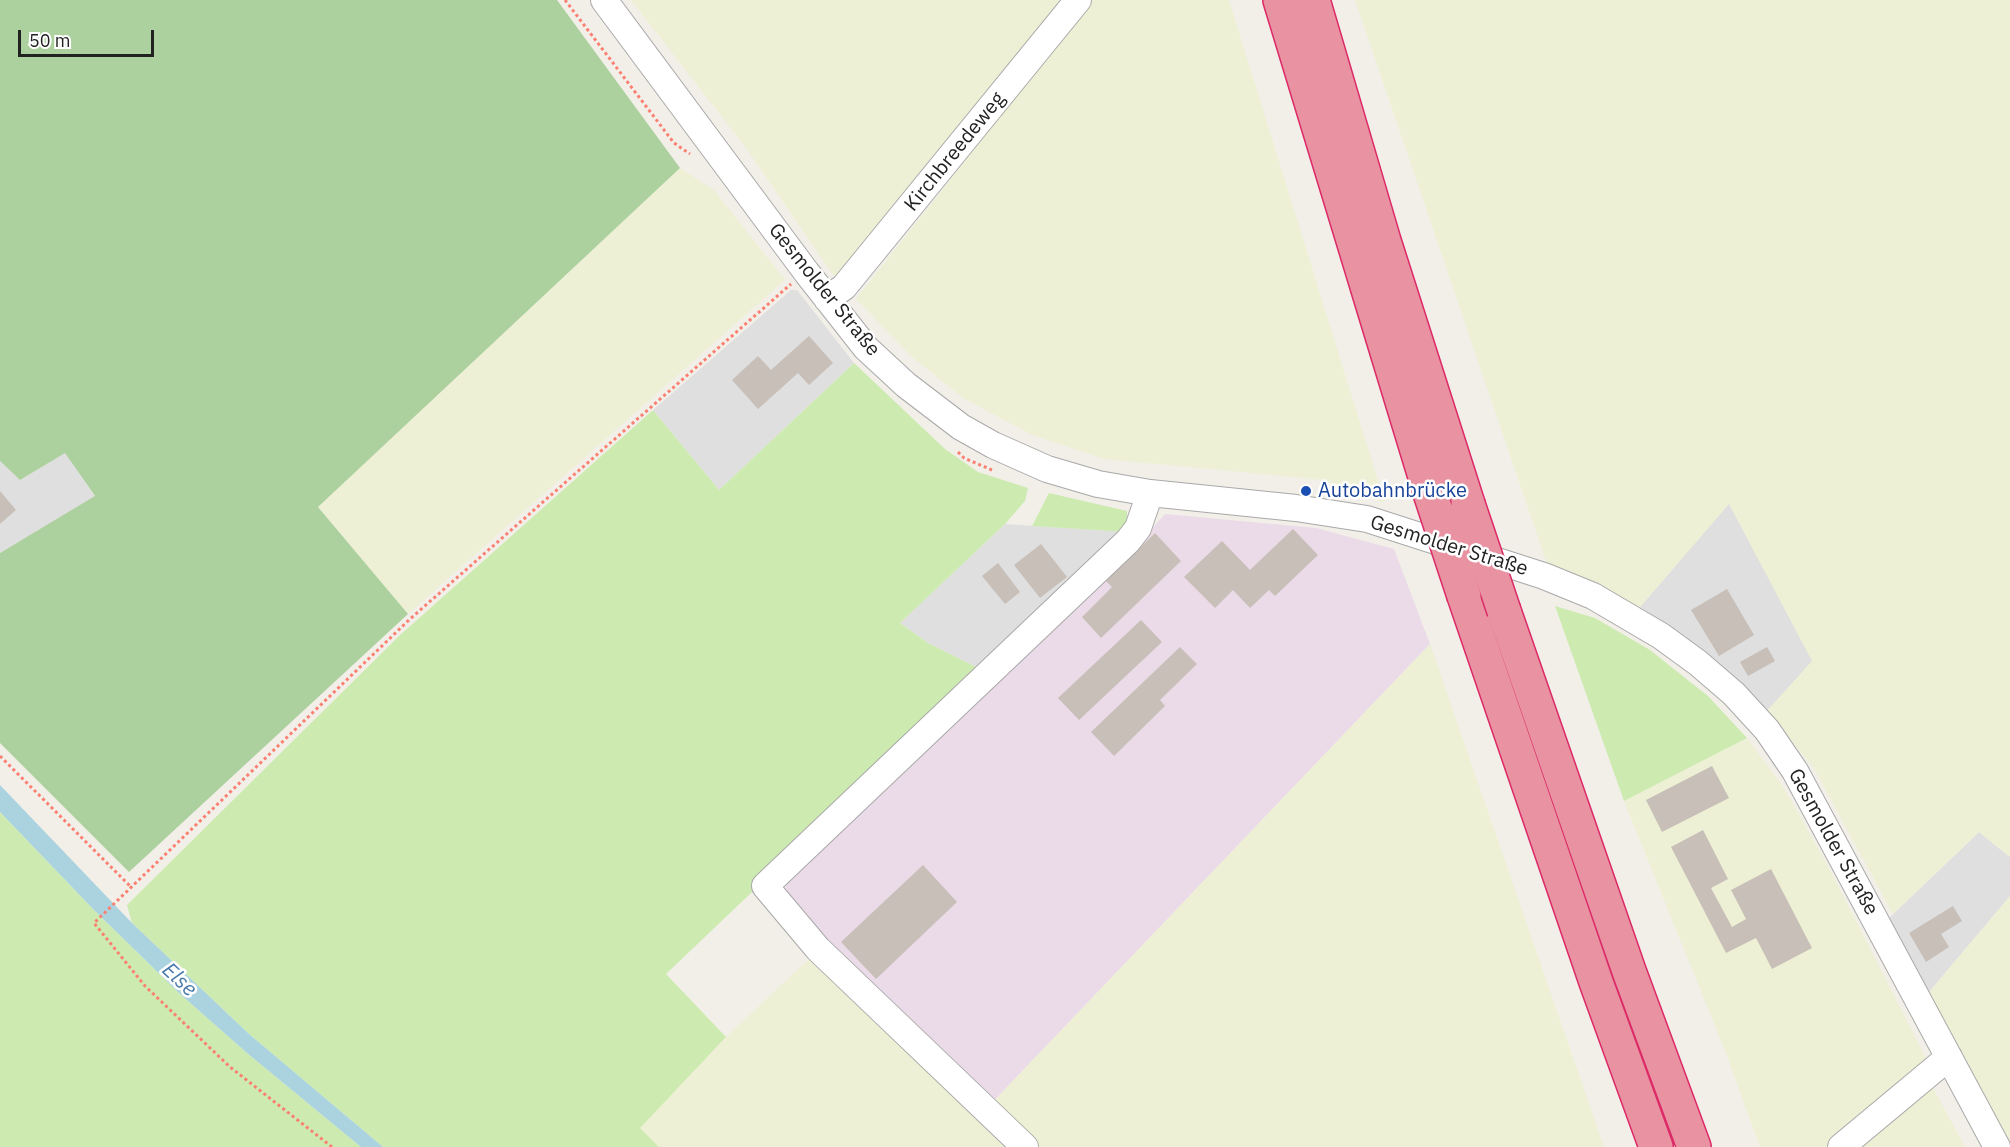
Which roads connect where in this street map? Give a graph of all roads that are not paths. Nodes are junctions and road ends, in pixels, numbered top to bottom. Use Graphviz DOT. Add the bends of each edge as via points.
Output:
graph roads {
  1 [pos="604,0"];
  2 [pos="1078,0"];
  3 [pos="1280,0"];
  4 [pos="1313,0"];
  5 [pos="827,299"];
  6 [pos="1150,493"];
  7 [pos="1948,1057"];
  8 [pos="1025,1147"];
  9 [pos="1656,1147"];
  10 [pos="1694,1147"];
  11 [pos="1841,1147"];
  12 [pos="1997,1147"];
  1 -- 5 [label="street, Gesmolder Straße"];
  2 -- 5 [label="street, Kirchbreedeweg" via="844,287"];
  3 -- 9 [label="highway, bridge" via="1464,597"];
  4 -- 10 [label="highway, bridge" via="1468,504"];
  5 -- 6 [label="street, Gesmolder Straße" via="866,348 961,427 1047,469 1098,484"];
  6 -- 7 [label="street, Gesmolder Straße" via="1296,508 1386,524 1554,580 1593,596 1661,636 1734,694 1796,771"];
  6 -- 8 [label="street" via="1138,528 1128,541 765,886 818,949"];
  7 -- 11 [label="street"];
  7 -- 12 [label="street, Gesmolder Straße"];
}
